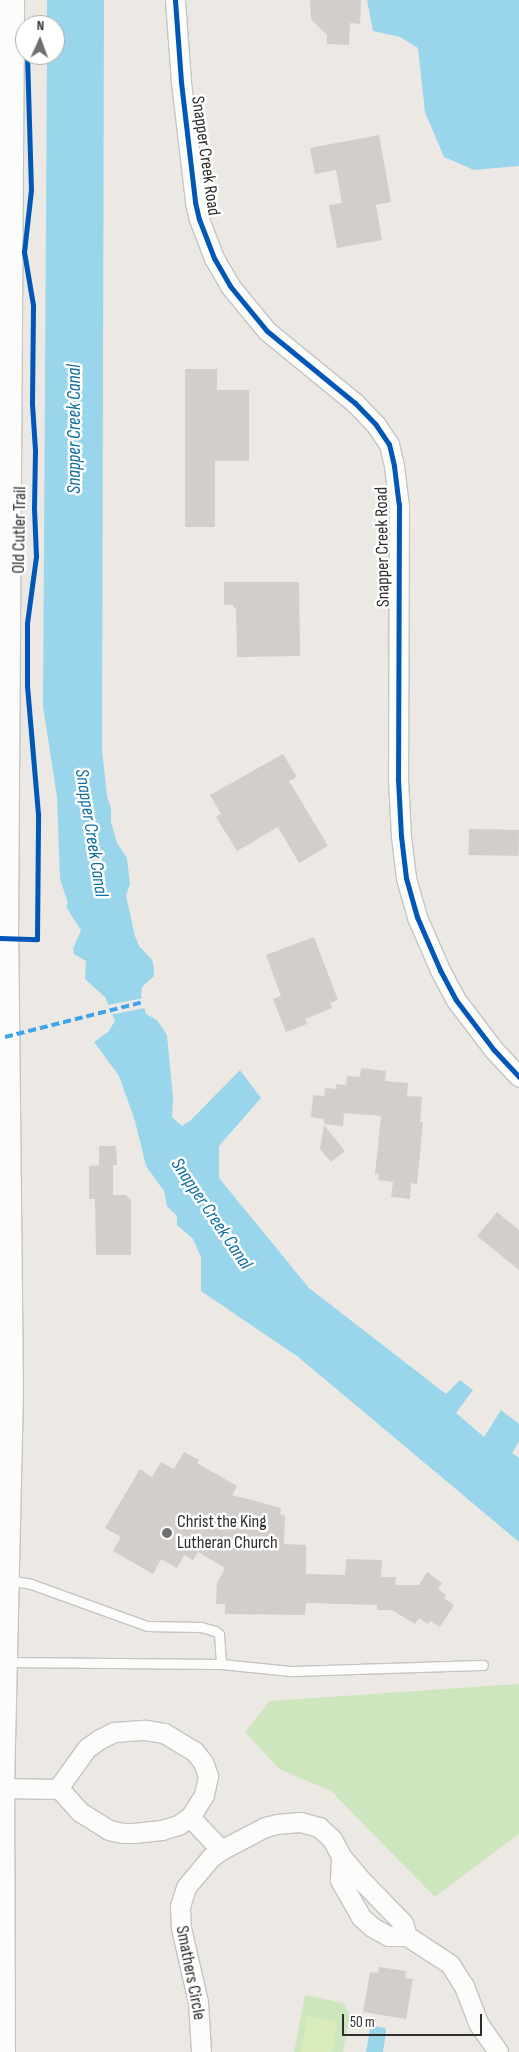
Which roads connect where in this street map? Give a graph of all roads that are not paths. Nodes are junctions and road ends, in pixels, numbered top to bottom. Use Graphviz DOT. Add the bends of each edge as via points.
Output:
graph roads {
  1 [pos="11,0"];
  2 [pos="175,0"];
  3 [pos="5,142"];
  4 [pos="3,685"];
  5 [pos="519,1077"];
  6 [pos="5,1305"];
  7 [pos="5,1394"];
  8 [pos="6,1580"];
  9 [pos="4,1662"];
  10 [pos="221,1664"];
  11 [pos="483,1665"];
  12 [pos="1,1788"];
  13 [pos="59,1789"];
  14 [pos="190,1817"];
  15 [pos="221,1850"];
  16 [pos="0,1875"];
  17 [pos="2,2052"];
  18 [pos="201,2052"];
  19 [pos="498,2052"];
  1 -- 3 [label="main road"];
  2 -- 5 [label="street, Snapper Creek Road" via="195,202 214,258 230,286 267,332 367,414 384,434 390,449 399,504 398,778 400,836 406,878 420,924 456,1000"];
  3 -- 4 [label="main road"];
  4 -- 6 [label="main road"];
  6 -- 7 [label="main road"];
  7 -- 8 [label="main road"];
  8 -- 9 [label="main road"];
  8 -- 10 [label="lane" via="31,1584 147,1626 201,1627 215,1631 219,1634"];
  9 -- 10 [label="lane"];
  9 -- 12 [label="main road"];
  10 -- 11 [label="lane" via="291,1671"];
  12 -- 13 [label="street"];
  12 -- 16 [label="main road"];
  13 -- 14 [label="street" via="80,1812 110,1830 123,1833 162,1830"];
  13 -- 14 [label="street" via="73,1765 87,1748 100,1739 114,1732 155,1731 188,1745 203,1762 208,1784 200,1804"];
  14 -- 15 [label="street"];
  15 -- 18 [label="street, Smathers Circle" via="186,1887 180,1906 180,1928 198,2002"];
  15 -- 19 [label="street, Smathers Circle" via="265,1827 300,1822 324,1831 341,1856 340,1880 361,1917 388,1936 407,1936 450,1964 459,1974 478,2023"];
  16 -- 17 [label="main road"];
}
